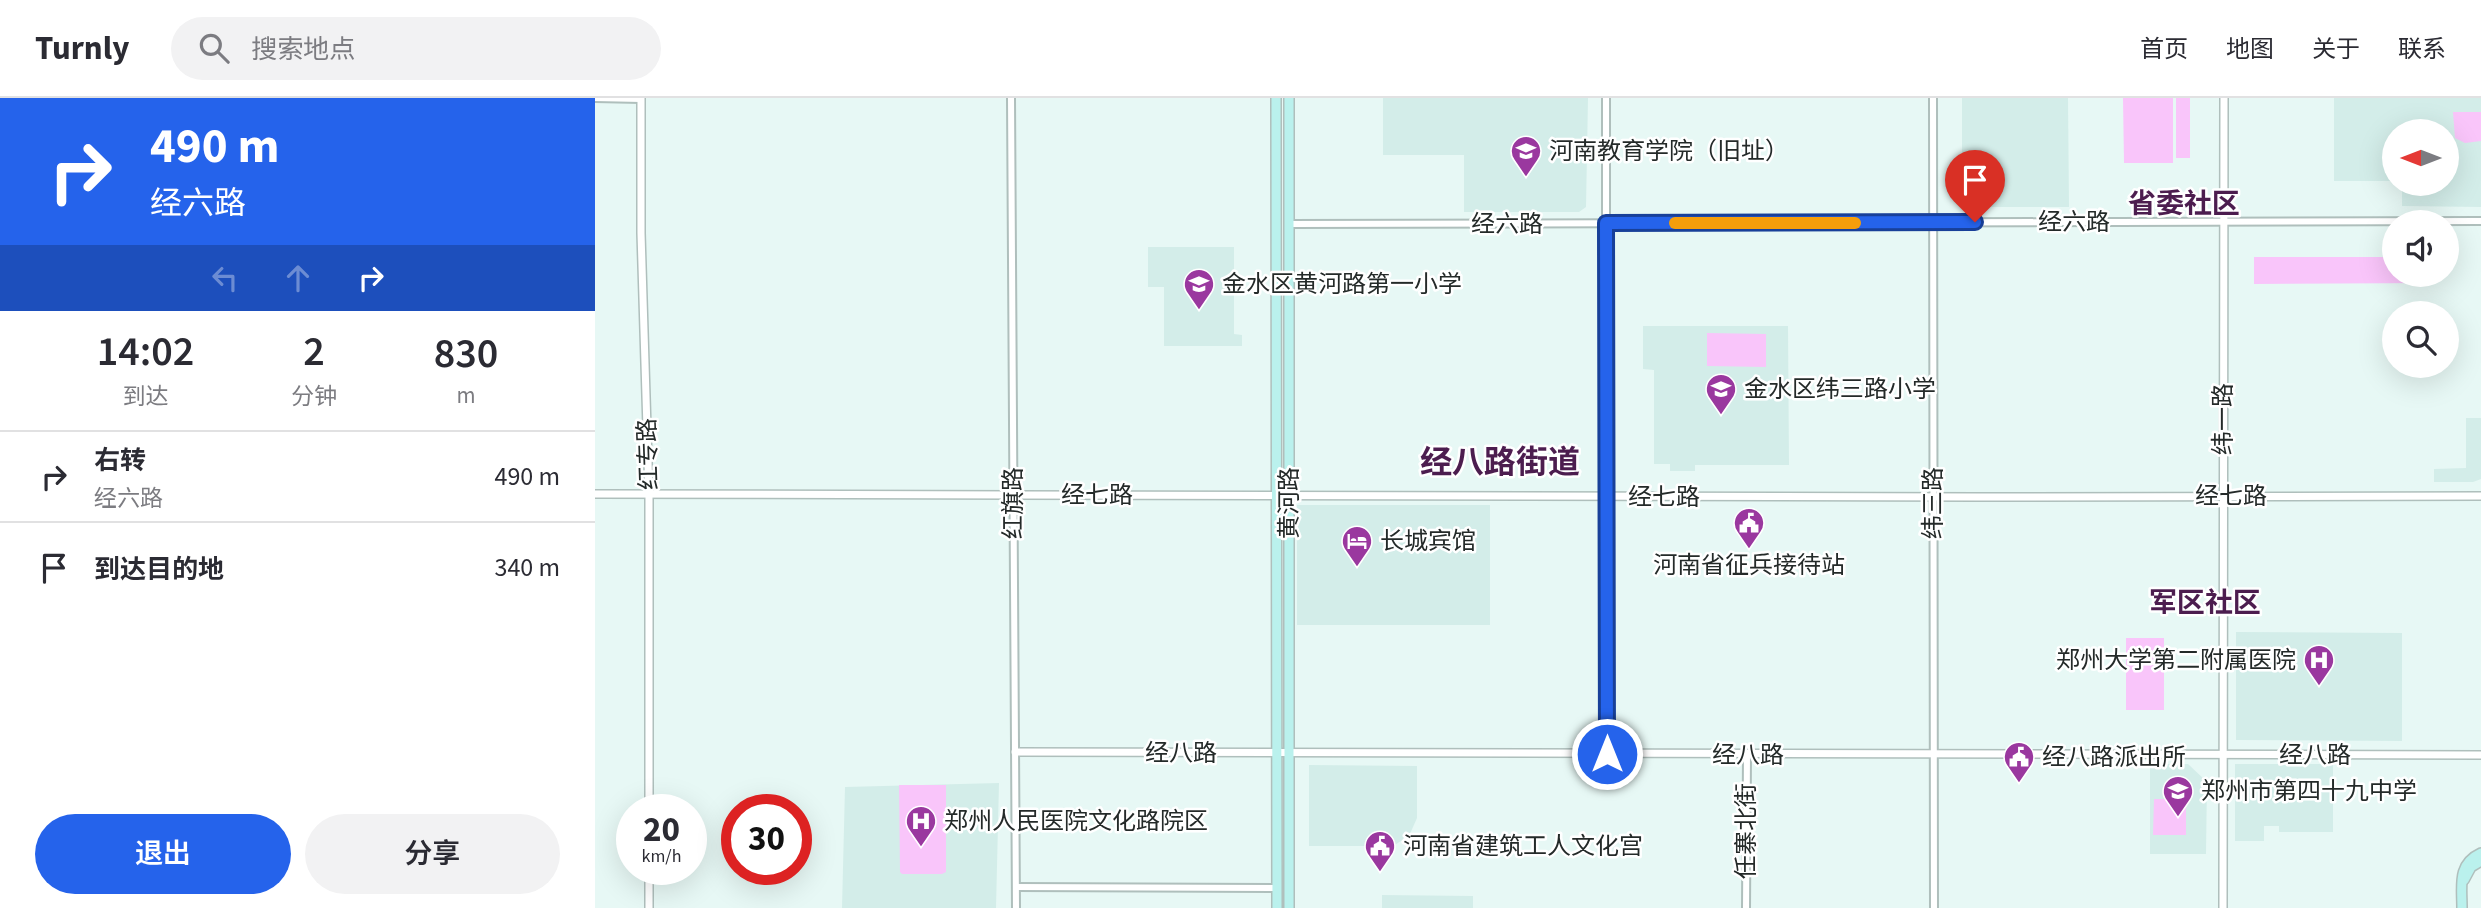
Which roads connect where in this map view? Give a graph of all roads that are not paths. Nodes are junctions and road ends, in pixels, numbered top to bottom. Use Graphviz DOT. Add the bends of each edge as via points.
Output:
graph roads {
  1 [pos="641,98"];
  2 [pos="1011,98"];
  3 [pos="1276,98"];
  4 [pos="1289,98"];
  5 [pos="1605,98"];
  6 [pos="1933,98"];
  7 [pos="2224,98"];
  8 [pos="595,99"];
  9 [pos="2481,221"];
  10 [pos="1933,222"];
  11 [pos="2224,222"];
  12 [pos="1606,223"];
  13 [pos="1289,224"];
  14 [pos="595,494"];
  15 [pos="649,494"];
  16 [pos="1013,495"];
  17 [pos="1276,496"];
  18 [pos="1289,496"];
  19 [pos="1606,496"];
  20 [pos="2223,496"];
  21 [pos="2481,496"];
  22 [pos="1933,497"];
  23 [pos="1015,752"];
  24 [pos="1277,753"];
  25 [pos="1289,753"];
  26 [pos="1607,754"];
  27 [pos="1747,755"];
  28 [pos="1934,755"];
  29 [pos="2223,755"];
  30 [pos="2481,755"];
  31 [pos="649,794"];
  32 [pos="2481,853"];
  33 [pos="2481,861"];
  34 [pos="649,885"];
  35 [pos="1016,887"];
  36 [pos="1277,888"];
  37 [pos="2462,895"];
  38 [pos="649,908"];
  39 [pos="1016,908"];
  40 [pos="1277,908"];
  41 [pos="1289,908"];
  42 [pos="1746,908"];
  43 [pos="1934,908"];
  44 [pos="2223,908"];
  45 [pos="2462,908"];
  1 -- 8 [label="street"];
  1 -- 15 [label="street, 红专路"];
  2 -- 16 [label="street, 红旗路"];
  3 -- 17 [label="main road, 黄河路"];
  4 -- 13 [label="main road, 黄河路"];
  5 -- 12 [label="street"];
  6 -- 10 [label="street, 纬三路"];
  7 -- 11 [label="street, 纬一路"];
  9 -- 11 [label="street, 经六路"];
  10 -- 11 [label="street, 经六路"];
  10 -- 12 [label="street, 经六路"];
  10 -- 22 [label="street, 纬三路"];
  11 -- 20 [label="street, 纬一路"];
  12 -- 13 [label="street, 经六路"];
  12 -- 19 [label="street"];
  13 -- 18 [label="main road, 黄河路"];
  14 -- 15 [label="street, 经七路"];
  15 -- 16 [label="street, 经七路"];
  15 -- 31 [label="street, 红专路"];
  16 -- 17 [label="street, 经七路"];
  16 -- 23 [label="street, 红旗路"];
  17 -- 18 [label="street, 经七路"];
  17 -- 24 [label="main road, 黄河路"];
  18 -- 19 [label="street, 经七路"];
  18 -- 25 [label="main road, 黄河路"];
  19 -- 22 [label="street, 经七路"];
  19 -- 26 [label="street"];
  20 -- 21 [label="street, 经七路"];
  20 -- 22 [label="street, 经七路"];
  20 -- 29 [label="street, 纬一路"];
  22 -- 28 [label="street, 纬三路"];
  23 -- 24 [label="street, 经八路"];
  23 -- 35 [label="street, 红旗路"];
  24 -- 25 [label="street, 经八路"];
  24 -- 36 [label="main road, 黄河路"];
  25 -- 26 [label="street, 经八路"];
  25 -- 41 [label="main road, 黄河路"];
  26 -- 27 [label="street, 经八路"];
  27 -- 28 [label="street, 经八路"];
  27 -- 42 [label="street, 任寨北街"];
  28 -- 29 [label="street, 经八路"];
  28 -- 43 [label="street, 纬三路"];
  29 -- 30 [label="street, 经八路"];
  29 -- 44 [label="street, 纬一路"];
  32 -- 37 [label="main road" via="2464,866"];
  33 -- 37 [label="main road" via="2465,877"];
  34 -- 38 [label="street"];
  35 -- 36 [label="street"];
  35 -- 39 [label="street, 红旗路"];
  36 -- 40 [label="main road, 黄河路"];
  37 -- 45 [label="main road"];
}
